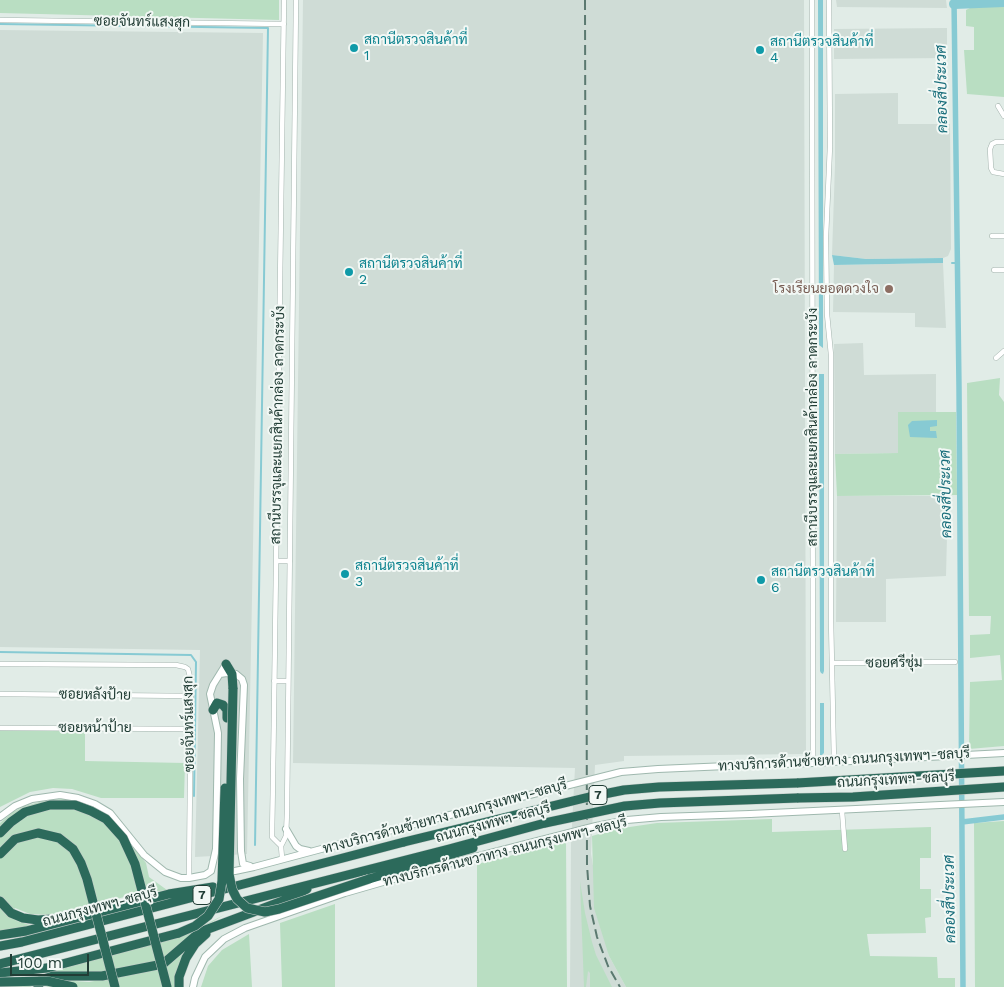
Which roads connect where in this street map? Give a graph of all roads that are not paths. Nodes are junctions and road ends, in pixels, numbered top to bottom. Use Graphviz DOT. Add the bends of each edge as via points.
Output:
graph roads {
  1 [pos="284,0"];
  2 [pos="296,0"];
  3 [pos="812,0"];
  4 [pos="830,0"];
  5 [pos="0,20"];
  6 [pos="284,24"];
  7 [pos="998,106"];
  8 [pos="1004,116"];
  9 [pos="1004,142"];
  10 [pos="1004,174"];
  11 [pos="992,236"];
  12 [pos="1004,236"];
  13 [pos="994,270"];
  14 [pos="1004,270"];
  15 [pos="1004,351"];
  16 [pos="996,358"];
  17 [pos="276,561"];
  18 [pos="290,561"];
  19 [pos="955,662"];
  20 [pos="832,663"];
  21 [pos="0,664"];
  22 [pos="226,664"];
  23 [pos="220,674"];
  24 [pos="232,674"];
  25 [pos="274,681"];
  26 [pos="288,681"];
  27 [pos="0,694"];
  28 [pos="190,696"];
  29 [pos="213,710"];
  30 [pos="0,728"];
  31 [pos="191,729"];
  32 [pos="1004,753"];
  33 [pos="834,762"];
  34 [pos="813,763"];
  35 [pos="1004,772"];
  36 [pos="1004,787"];
  37 [pos="1004,802"];
  38 [pos="842,814"];
  39 [pos="0,817"];
  40 [pos="286,829"];
  41 [pos="0,833"];
  42 [pos="510,833"];
  43 [pos="401,842"];
  44 [pos="281,846"];
  45 [pos="845,849"];
  46 [pos="314,851"];
  47 [pos="0,854"];
  48 [pos="282,858"];
  49 [pos="214,860"];
  50 [pos="254,866"];
  51 [pos="189,878"];
  52 [pos="318,882"];
  53 [pos="156,897"];
  54 [pos="0,901"];
  55 [pos="214,928"];
  56 [pos="0,935"];
  57 [pos="0,946"];
  58 [pos="0,964"];
  59 [pos="47,968"];
  60 [pos="0,973"];
  61 [pos="0,982"];
  62 [pos="38,987"];
  63 [pos="73,987"];
  64 [pos="115,987"];
  65 [pos="167,987"];
  66 [pos="179,987"];
  67 [pos="194,987"];
  1 -- 6 [label="street, สถานีบรรจุและแยกสินค้ากล่อง ลาดกระบัง"];
  2 -- 18 [label="street, สถานีบรรจุและแยกสินค้ากล่อง ลาดกระบัง"];
  3 -- 34 [label="street, สถานีบรรจุและแยกสินค้ากล่อง ลาดกระบัง"];
  4 -- 20 [label="street, สถานีบรรจุและแยกสินค้ากล่อง ลาดกระบัง" via="826,247"];
  5 -- 6 [label="street, ซอยจันทร์แสงสุก"];
  6 -- 17 [label="street, สถานีบรรจุและแยกสินค้ากล่อง ลาดกระบัง"];
  7 -- 8 [label="street"];
  9 -- 10 [label="street" via="992,144 990,149 993,172"];
  11 -- 12 [label="street"];
  13 -- 14 [label="street"];
  15 -- 16 [label="street"];
  17 -- 18 [label="street"];
  17 -- 25 [label="street, สถานีบรรจุและแยกสินค้ากล่อง ลาดกระบัง"];
  18 -- 26 [label="street, สถานีบรรจุและแยกสินค้ากล่อง ลาดกระบัง"];
  19 -- 20 [label="street, ซอยศรีชุ่ม"];
  20 -- 33 [label="street, สถานีบรรจุและแยกสินค้ากล่อง ลาดกระบัง"];
  21 -- 28 [label="street, ซอยจันทร์แสงสุก" via="180,665 189,672"];
  22 -- 23 [label="main road"];
  22 -- 24 [label="highway"];
  23 -- 24 [label="main road"];
  23 -- 29 [label="main road" via="210,694"];
  24 -- 42 [label="highway, bridge" via="229,874 237,899 247,908 265,912 279,909 464,852"];
  24 -- 50 [label="main road" via="236,674 244,684 240,779 242,860 246,866"];
  25 -- 26 [label="street"];
  25 -- 44 [label="street, สถานีบรรจุและแยกสินค้ากล่อง ลาดกระบัง" via="272,836"];
  26 -- 40 [label="street, สถานีบรรจุและแยกสินค้ากล่อง ลาดกระบัง"];
  27 -- 28 [label="street, ซอยหลังป้าย"];
  28 -- 31 [label="street, ซอยจันทร์แสงสุก"];
  29 -- 49 [label="main road" via="218,733"];
  29 -- 59 [label="highway, bridge" via="217,704 227,710 219,899 208,916 179,933"];
  30 -- 31 [label="street, ซอยหน้าป้าย"];
  31 -- 51 [label="street, ซอยจันทร์แสงสุก"];
  32 -- 33 [label="main road, ทางบริการด้านซ้ายทาง ถนนกรุงเทพฯ-ชลบุรี"];
  33 -- 34 [label="main road, ทางบริการด้านซ้ายทาง ถนนกรุงเทพฯ-ชลบุรี"];
  34 -- 46 [label="main road, ทางบริการด้านซ้ายทาง ถนนกรุงเทพฯ-ชลบุรี, bridge" via="621,772"];
  35 -- 43 [label="highway, ถนนกรุงเทพฯ-ชลบุรี / 7, bridge" via="624,790"];
  36 -- 42 [label="highway, ถนนกรุงเทพฯ-ชลบุรี / 7, bridge" via="625,806"];
  37 -- 38 [label="main road, ทางบริการด้านขวาทาง ถนนกรุงเทพฯ-ชลบุรี"];
  38 -- 45 [label="street"];
  38 -- 67 [label="main road, ทางบริการด้านขวาทาง ถนนกรุงเทพฯ-ชลบุรี, bridge" via="750,814 627,820 428,869 345,893 245,928 224,939 205,957"];
  39 -- 51 [label="main road" via="15,806 41,797 60,795 87,800 110,813 152,863 171,874"];
  40 -- 44 [label="street, สถานีบรรจุและแยกสินค้ากล่อง ลาดกระบัง"];
  40 -- 46 [label="main road" via="296,846"];
  41 -- 65 [label="highway, bridge" via="25,812 50,805 84,808 111,824 127,844 135,864"];
  42 -- 52 [label="highway, ถนนกรุงเทพฯ-ชลบุรี / 7"];
  43 -- 53 [label="highway" via="217,886"];
  43 -- 57 [label="highway, ถนนกรุงเทพฯ-ชลบุรี / 7"];
  44 -- 48 [label="street"];
  46 -- 48 [label="main road, ทางบริการด้านซ้ายทาง ถนนกรุงเทพฯ-ชลบุรี"];
  47 -- 64 [label="highway, bridge" via="15,839 38,833 59,838 72,849 85,872"];
  48 -- 50 [label="main road, ทางบริการด้านซ้ายทาง ถนนกรุงเทพฯ-ชลบุรี"];
  49 -- 50 [label="main road, ทางบริการด้านซ้ายทาง ถนนกรุงเทพฯ-ชลบุรี" via="221,870 235,871"];
  49 -- 51 [label="main road" via="211,871 204,876"];
  52 -- 55 [label="highway" via="288,900"];
  52 -- 58 [label="highway, ถนนกรุงเทพฯ-ชลบุรี / 7"];
  53 -- 54 [label="highway" via="44,920 11,913"];
  53 -- 56 [label="highway"];
  55 -- 62 [label="highway" via="200,932 163,964 102,976 54,976 41,980"];
  55 -- 66 [label="highway" via="186,958"];
  59 -- 60 [label="highway"];
  59 -- 61 [label="highway" via="26,978"];
  61 -- 63 [label="highway, bridge" via="47,981"];
}
